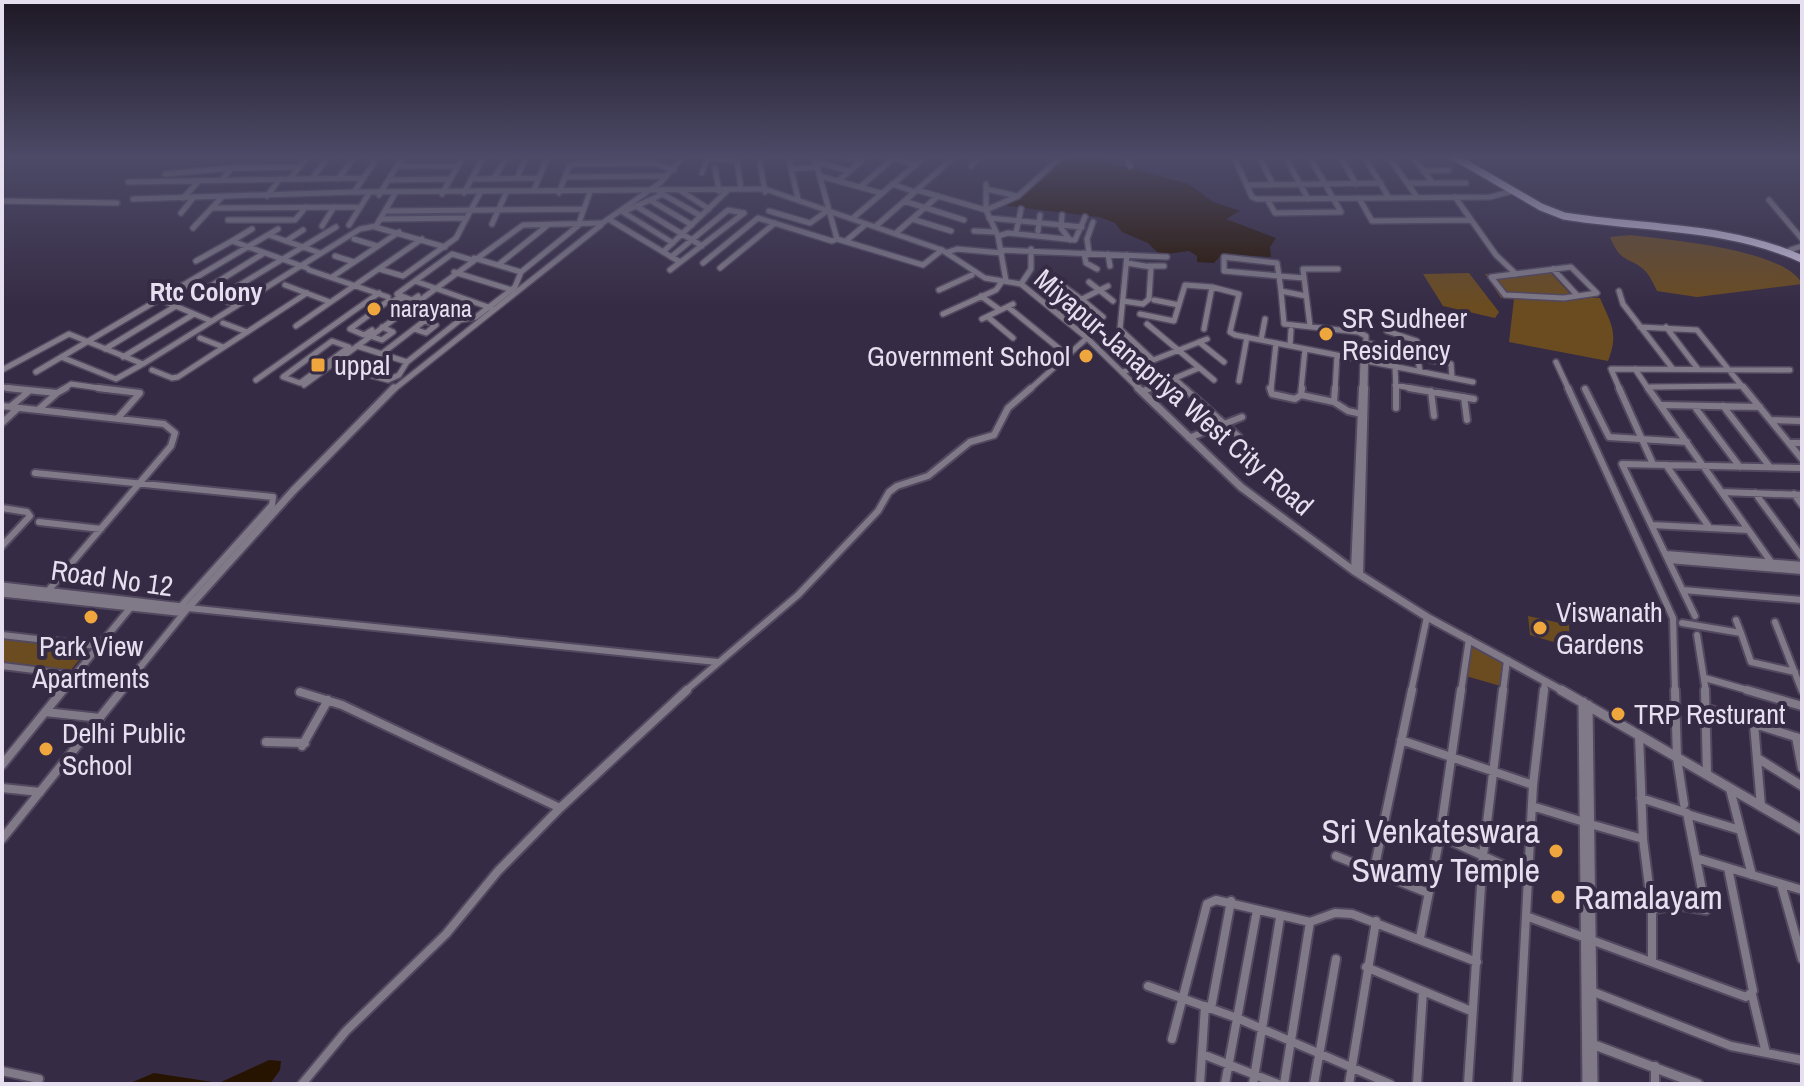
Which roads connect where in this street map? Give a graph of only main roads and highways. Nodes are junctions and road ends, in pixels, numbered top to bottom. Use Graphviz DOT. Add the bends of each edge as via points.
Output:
graph roads {
  1 [pos="1545,207"];
  2 [pos="1550,207"];
  3 [pos="1802,256"];
  1 -- 3 [label="main road" via="1564,216 1725,236"];
  2 -- 3 [label="main road" via="1731,234"];
}
